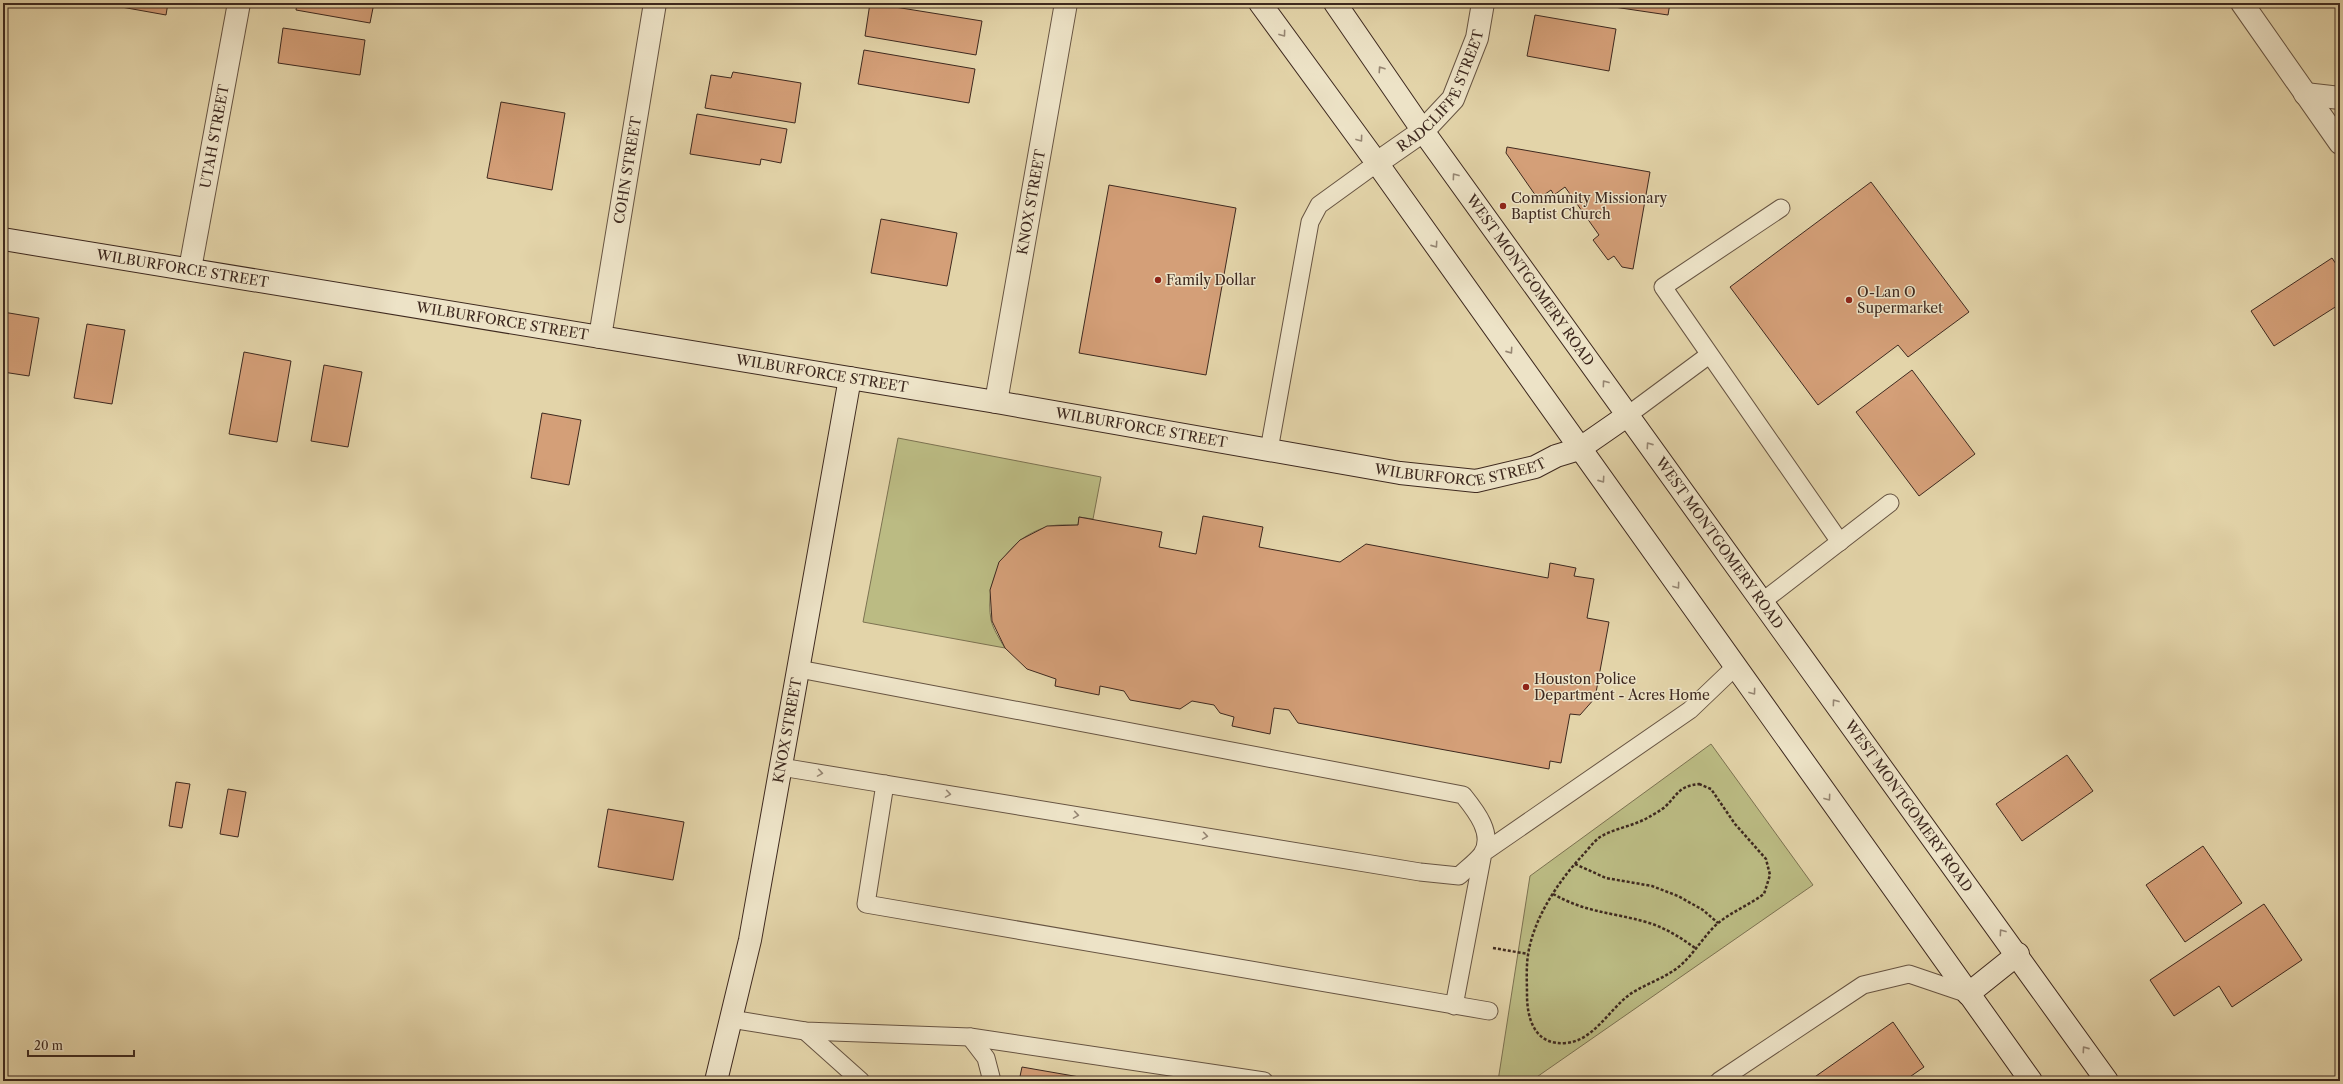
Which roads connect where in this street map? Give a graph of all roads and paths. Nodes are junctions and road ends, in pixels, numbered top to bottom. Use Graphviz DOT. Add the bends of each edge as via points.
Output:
graph roads {
  1 [pos="239,3"];
  2 [pos="655,3"];
  3 [pos="1066,3"];
  4 [pos="1260,3"];
  5 [pos="1335,3"];
  6 [pos="1483,3"];
  7 [pos="2242,3"];
  8 [pos="2305,94"];
  9 [pos="2340,98"];
  10 [pos="1423,131"];
  11 [pos="2340,143"];
  12 [pos="1377,163"];
  13 [pos="1781,208"];
  14 [pos="3,239"];
  15 [pos="190,269"];
  16 [pos="600,337"];
  17 [pos="1709,355"];
  18 [pos="850,378"];
  19 [pos="996,402"];
  20 [pos="1628,415"];
  21 [pos="1579,449"];
  22 [pos="1269,450"];
  23 [pos="1890,503"];
  24 [pos="1840,542"];
  25 [pos="1763,601"];
  26 [pos="799,668"];
  27 [pos="1735,668"];
  28 [pos="781,766"];
  29 [pos="885,784"];
  30 [pos="1483,853"];
  31 [pos="1574,864"];
  32 [pos="1552,894"];
  33 [pos="1718,923"];
  34 [pos="1465,942"];
  35 [pos="1695,948"];
  36 [pos="1528,954"];
  37 [pos="2018,954"];
  38 [pos="1968,994"];
  39 [pos="1454,1006"];
  40 [pos="1489,1011"];
  41 [pos="731,1019"];
  42 [pos="805,1031"];
  43 [pos="970,1037"];
  44 [pos="1203,1076"];
  45 [pos="716,1081"];
  46 [pos="860,1081"];
  47 [pos="992,1081"];
  48 [pos="1264,1081"];
  49 [pos="1719,1081"];
  50 [pos="2031,1081"];
  51 [pos="2107,1081"];
  1 -- 15 [label="street, UTAH STREET"];
  2 -- 16 [label="street, COHN STREET"];
  3 -- 19 [label="street, KNOX STREET"];
  4 -- 12 [label="street, one-way"];
  10 -- 5 [label="street, WEST MONTGOMERY ROAD, one-way"];
  6 -- 10 [label="street, RADCLIFFE STREET" via="1477,38 1453,99"];
  7 -- 8 [label="street"];
  8 -- 9 [label="street"];
  8 -- 11 [label="street"];
  10 -- 12 [label="street, RADCLIFFE STREET"];
  20 -- 10 [label="street, WEST MONTGOMERY ROAD, one-way"];
  12 -- 21 [label="street, one-way"];
  12 -- 22 [label="lane" via="1319,205 1310,222"];
  13 -- 17 [label="lane" via="1663,287"];
  14 -- 15 [label="street, WILBURFORCE STREET"];
  15 -- 16 [label="street, WILBURFORCE STREET"];
  16 -- 18 [label="street, WILBURFORCE STREET"];
  17 -- 20 [label="lane"];
  17 -- 24 [label="lane"];
  18 -- 19 [label="street, WILBURFORCE STREET"];
  18 -- 26 [label="street, KNOX STREET"];
  19 -- 22 [label="street, WILBURFORCE STREET"];
  20 -- 21 [label="street, WILBURFORCE STREET"];
  25 -- 20 [label="street, WEST MONTGOMERY ROAD, one-way"];
  21 -- 22 [label="street, WILBURFORCE STREET" via="1556,456 1535,467 1476,481 1400,473"];
  21 -- 27 [label="street, one-way"];
  23 -- 24 [label="lane"];
  24 -- 25 [label="lane"];
  37 -- 25 [label="street, WEST MONTGOMERY ROAD, one-way"];
  26 -- 28 [label="street, KNOX STREET"];
  26 -- 30 [label="lane" via="1463,795 1486,832"];
  27 -- 30 [label="lane" via="1690,710"];
  27 -- 38 [label="street, one-way"];
  28 -- 29 [label="lane, one-way"];
  28 -- 41 [label="street, KNOX STREET" via="750,940"];
  29 -- 30 [label="lane, one-way" via="1420,872 1459,876"];
  29 -- 39 [label="lane" via="866,904"];
  30 -- 34 [label="lane"];
  31 -- 32 [label="path"];
  31 -- 33 [label="path" via="1606,878 1652,886 1678,896 1703,910"];
  31 -- 33 [label="path" via="1598,838 1647,818 1664,807 1687,785 1705,786 1711,789 1735,824 1766,859 1770,875 1764,894"];
  32 -- 35 [label="path" via="1590,911 1647,922 1670,932"];
  32 -- 36 [label="path" via="1534,933"];
  33 -- 35 [label="path"];
  34 -- 36 [label="path"];
  34 -- 39 [label="lane"];
  35 -- 36 [label="path" via="1684,963 1628,996 1584,1036 1566,1044 1548,1040 1535,1031 1527,1012"];
  37 -- 38 [label="street"];
  51 -- 37 [label="street, WEST MONTGOMERY ROAD, one-way"];
  38 -- 49 [label="lane" via="1909,974 1863,985"];
  38 -- 50 [label="street"];
  39 -- 40 [label="lane"];
  41 -- 42 [label="lane"];
  41 -- 45 [label="street, KNOX STREET"];
  42 -- 43 [label="lane"];
  42 -- 46 [label="lane"];
  43 -- 44 [label="lane"];
  43 -- 47 [label="lane" via="986,1058"];
  44 -- 48 [label="lane"];
}
